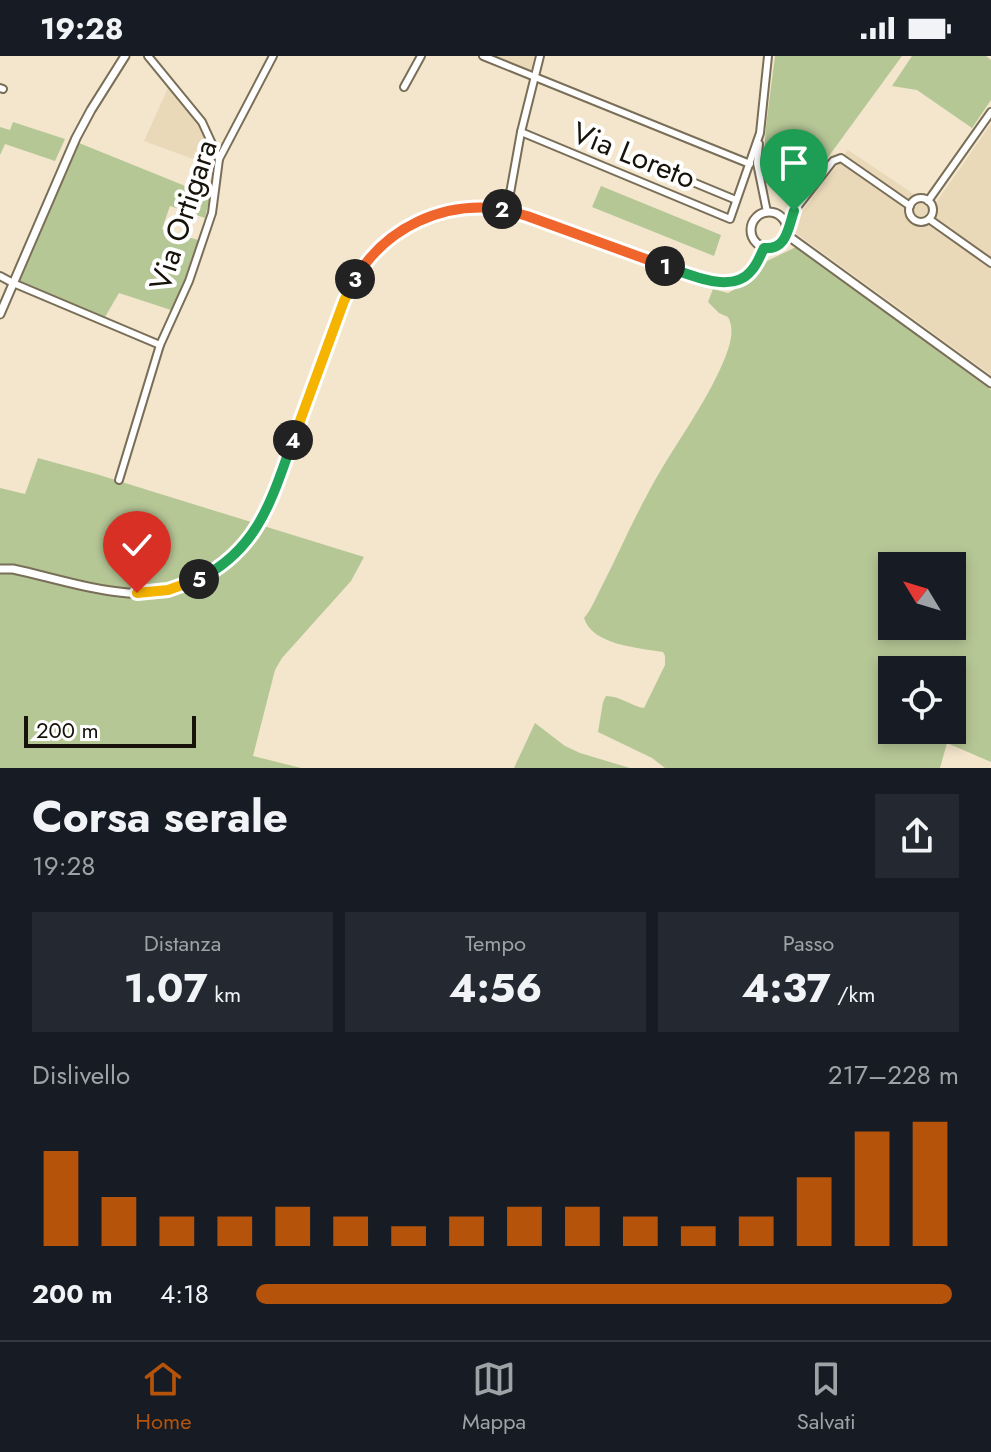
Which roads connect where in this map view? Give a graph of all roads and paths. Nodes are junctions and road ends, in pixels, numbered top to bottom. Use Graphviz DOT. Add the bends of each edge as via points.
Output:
graph roads {
  1 [pos="125,56"];
  2 [pos="132,56"];
  3 [pos="148,56"];
  4 [pos="273,56"];
  5 [pos="421,56"];
  6 [pos="483,56"];
  7 [pos="540,56"];
  8 [pos="768,56"];
  9 [pos="119,67"];
  10 [pos="535,76"];
  11 [pos="404,87"];
  12 [pos="991,112"];
  13 [pos="521,132"];
  14 [pos="760,133"];
  15 [pos="219,159"];
  16 [pos="750,164"];
  17 [pos="666,171"];
  18 [pos="736,200"];
  19 [pos="928,201"];
  20 [pos="910,206"];
  21 [pos="507,210"];
  22 [pos="767,212"];
  23 [pos="929,219"];
  24 [pos="787,232"];
  25 [pos="764,248"];
  26 [pos="991,263"];
  27 [pos="0,276"];
  28 [pos="13,283"];
  29 [pos="0,314"];
  30 [pos="160,345"];
  31 [pos="991,383"];
  32 [pos="119,480"];
  33 [pos="0,569"];
  1 -- 9 [label="street"];
  2 -- 9 [label="street"];
  3 -- 15 [label="street" via="202,122"];
  4 -- 15 [label="street, Via Ortigara"];
  5 -- 11 [label="street"];
  6 -- 10 [label="street"];
  7 -- 10 [label="street"];
  8 -- 14 [label="street"];
  9 -- 28 [label="street" via="76,138"];
  10 -- 13 [label="street"];
  10 -- 16 [label="street"];
  12 -- 19 [label="street"];
  13 -- 18 [label="street, Via Loreto" via="730,219"];
  13 -- 21 [label="street"];
  14 -- 16 [label="street"];
  14 -- 22 [label="street" via="757,163"];
  15 -- 30 [label="street, Via Ortigara" via="212,213"];
  16 -- 18 [label="street"];
  17 -- 18 [label="street"];
  19 -- 20 [label="street" via="918,199"];
  19 -- 23 [label="street"];
  20 -- 23 [label="street" via="914,220"];
  20 -- 24 [label="street" via="841,158 794,211"];
  21 -- 25 [label="street" via="710,281 733,281 749,274"];
  21 -- 33 [label="street" via="472,207 428,216 389,238 366,262 344,301 268,509 246,543 215,570 178,587 137,593"];
  22 -- 24 [label="street" via="783,218"];
  22 -- 25 [label="street" via="756,217 751,229 754,241"];
  23 -- 26 [label="street"];
  24 -- 25 [label="street" via="776,248"];
  24 -- 31 [label="street"];
  27 -- 28 [label="street"];
  28 -- 29 [label="street"];
  28 -- 30 [label="street"];
  30 -- 32 [label="street, Via Ortigara"];
}
